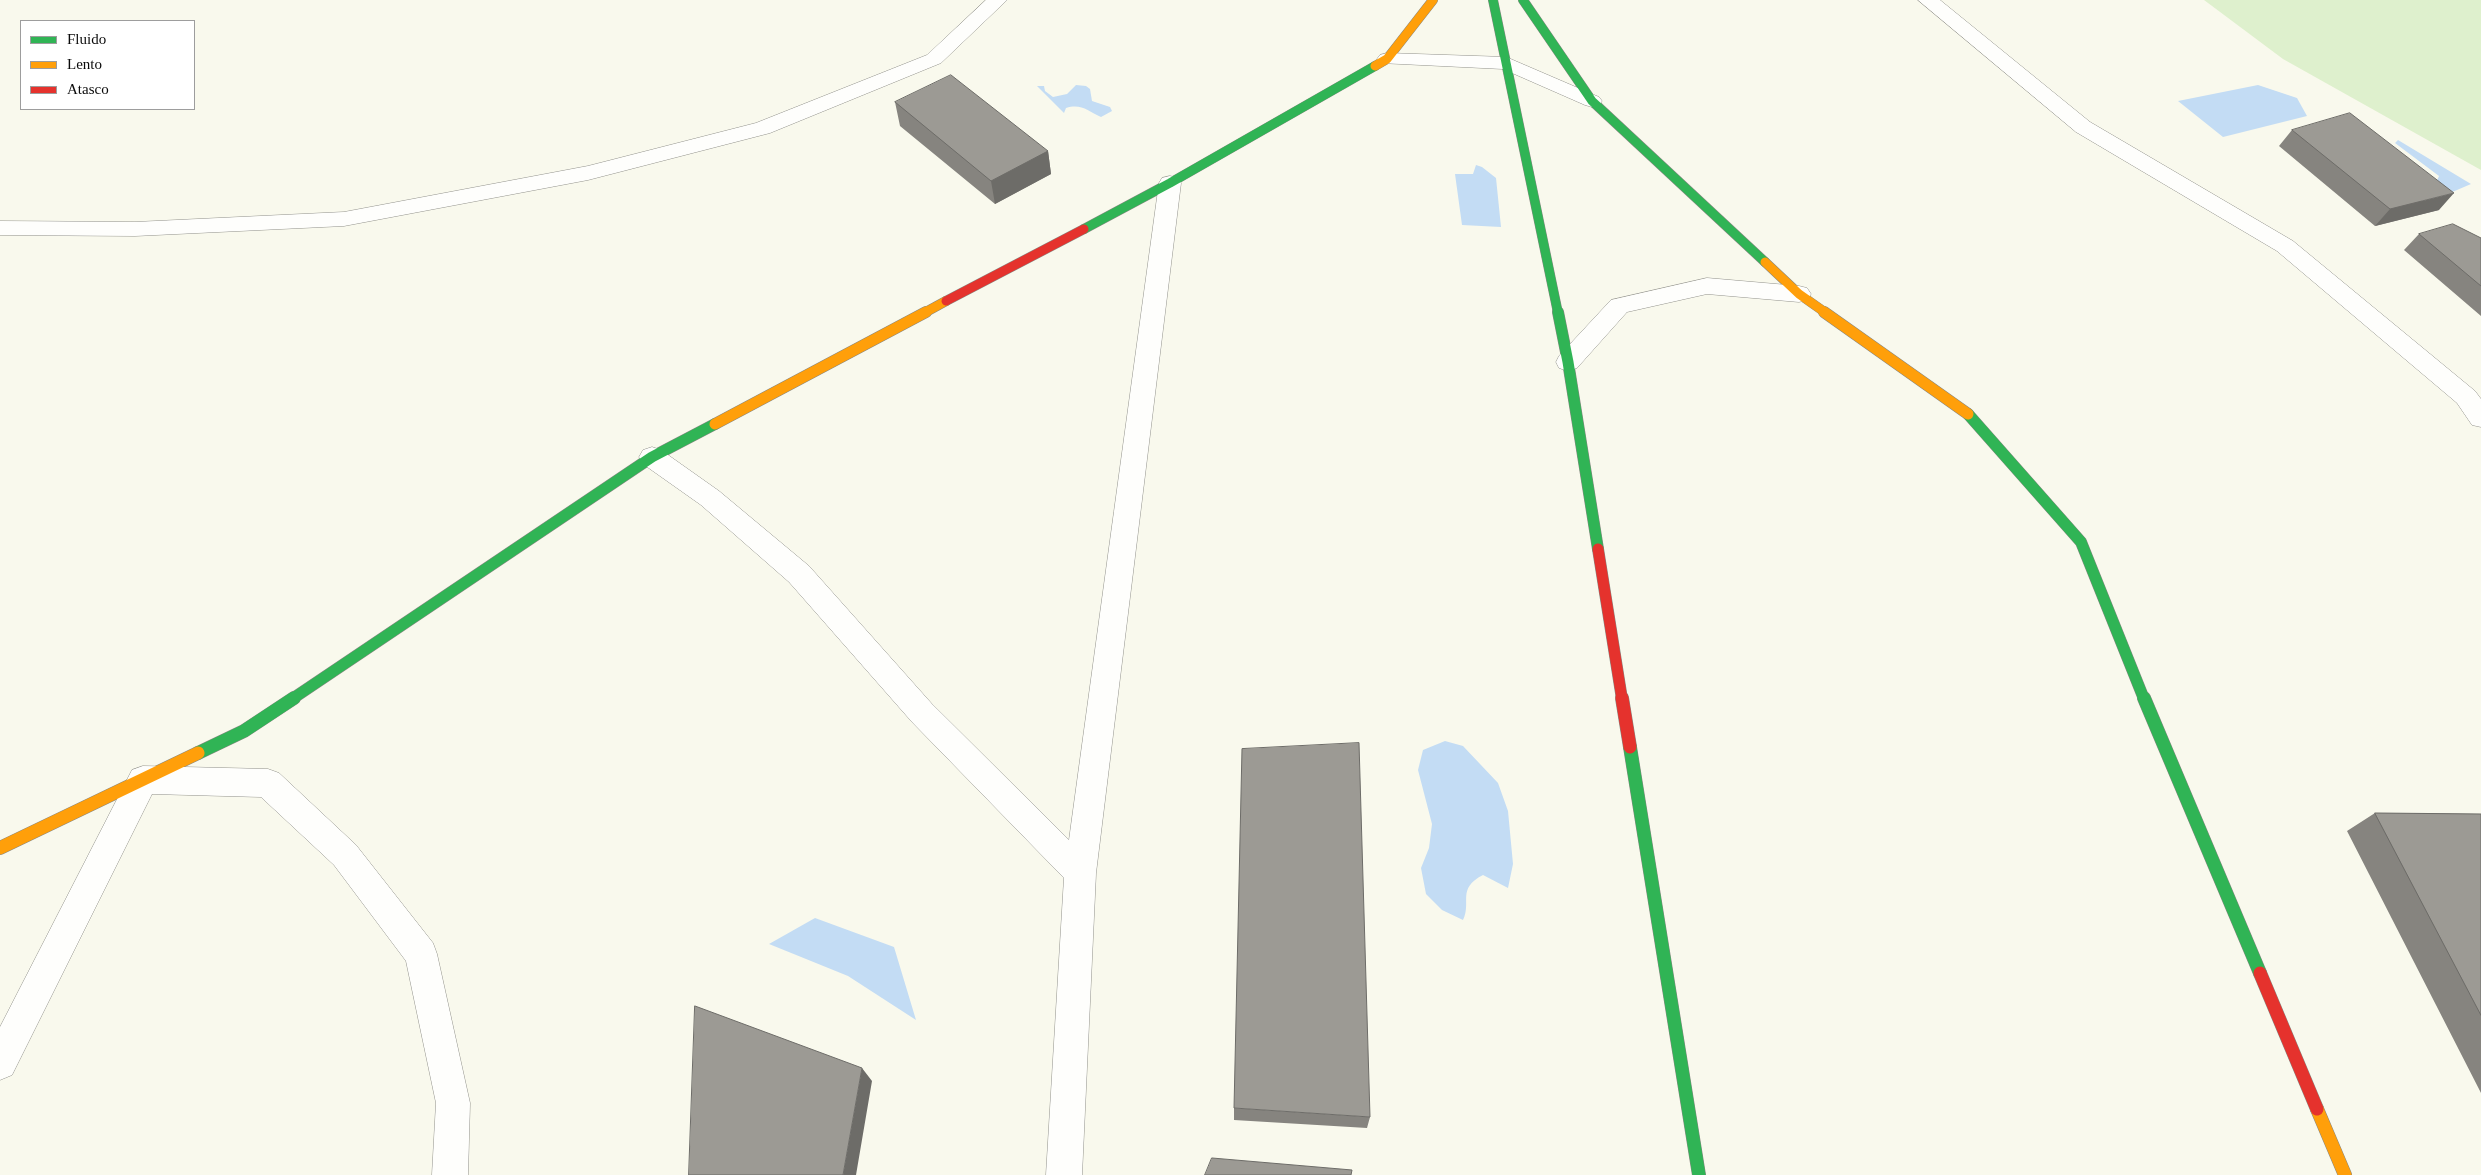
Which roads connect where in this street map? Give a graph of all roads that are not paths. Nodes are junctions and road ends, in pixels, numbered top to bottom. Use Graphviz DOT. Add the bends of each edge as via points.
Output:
graph roads {
  1 [pos="997,0"];
  2 [pos="1433,0"];
  3 [pos="1493,0"];
  4 [pos="1523,0"];
  5 [pos="1928,0"];
  6 [pos="1387,59"];
  7 [pos="1506,64"];
  8 [pos="1592,100"];
  9 [pos="1170,183"];
  10 [pos="0,228"];
  11 [pos="1799,294"];
  12 [pos="1568,362"];
  13 [pos="2481,418"];
  14 [pos="652,457"];
  15 [pos="143,780"];
  16 [pos="0,848"];
  17 [pos="1080,873"];
  18 [pos="0,1063"];
  19 [pos="450,1175"];
  20 [pos="1064,1175"];
  21 [pos="1699,1175"];
  22 [pos="2345,1175"];
  1 -- 10 [label="street" via="934,59 763,128 588,173 344,219 135,230"];
  2 -- 6 [label="street"];
  3 -- 7 [label="street"];
  4 -- 8 [label="street"];
  5 -- 13 [label="street" via="2083,127 2285,246 2466,397"];
  6 -- 7 [label="street"];
  6 -- 9 [label="street"];
  7 -- 8 [label="street"];
  7 -- 12 [label="street"];
  8 -- 11 [label="street"];
  9 -- 14 [label="street"];
  9 -- 17 [label="street"];
  11 -- 12 [label="street" via="1707,286 1619,306"];
  11 -- 22 [label="street" via="1971,416 2081,542"];
  12 -- 21 [label="street"];
  14 -- 15 [label="street" via="244,731"];
  14 -- 17 [label="street" via="710,498 799,574 922,713"];
  15 -- 16 [label="street"];
  15 -- 18 [label="street"];
  15 -- 19 [label="street" via="268,783 344,855 421,954 453,1103"];
  17 -- 20 [label="street"];
}
